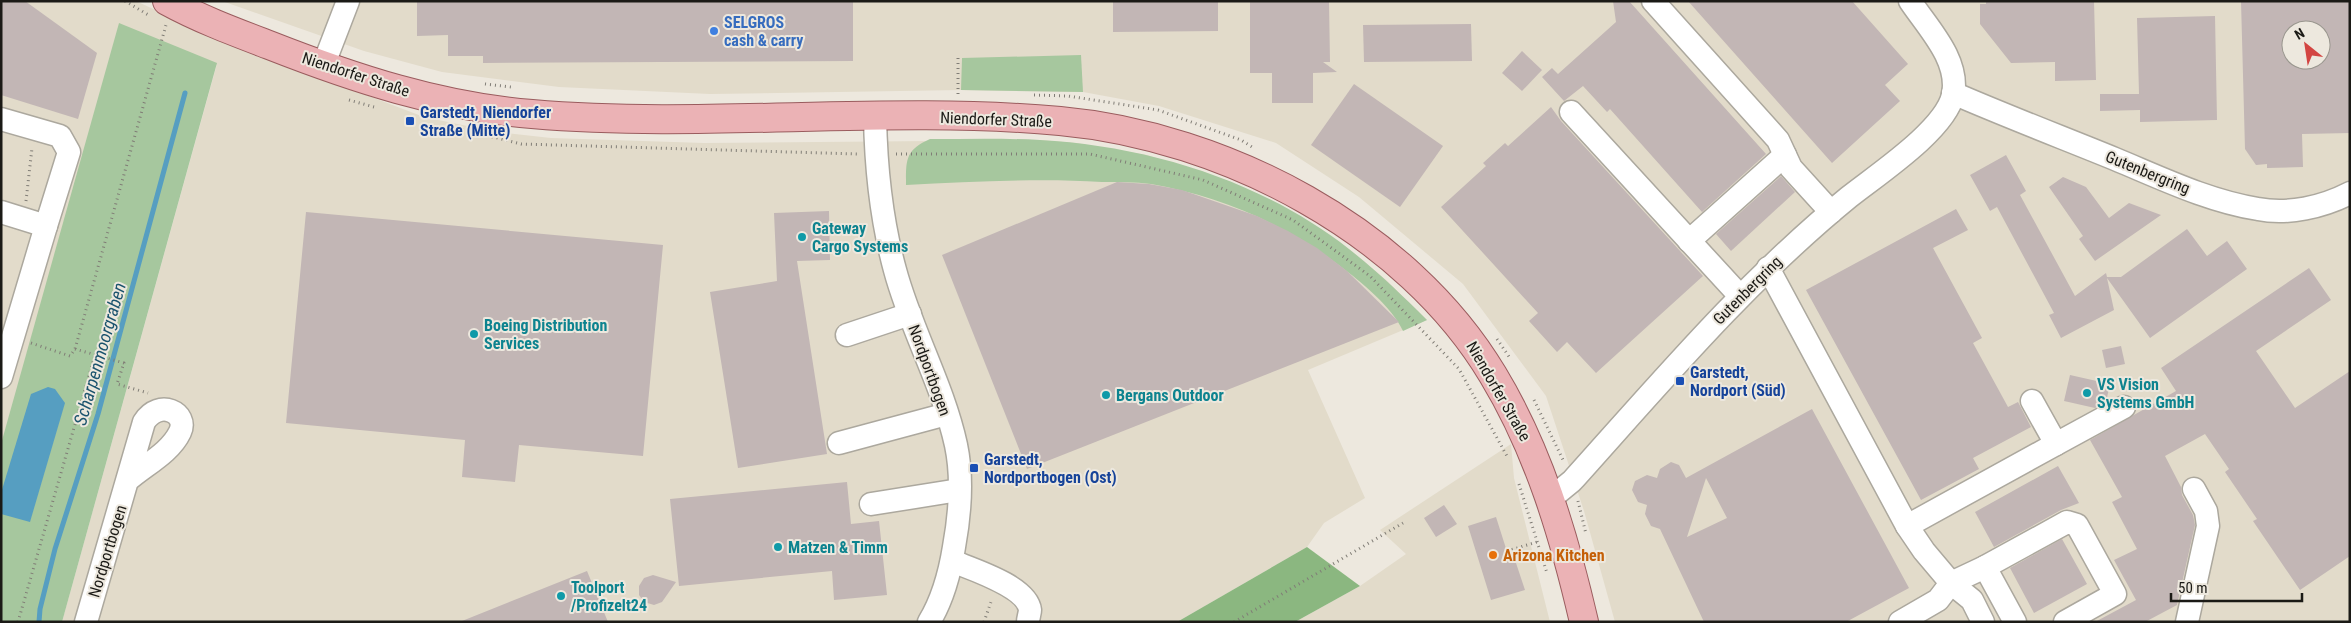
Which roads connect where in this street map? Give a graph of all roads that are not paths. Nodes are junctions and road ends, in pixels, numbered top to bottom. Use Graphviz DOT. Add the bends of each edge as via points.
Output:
graph roads {
  1 [pos="348,1"];
  2 [pos="1654,1"];
  3 [pos="1910,1"];
  4 [pos="161,16"];
  5 [pos="323,66"];
  6 [pos="1953,94"];
  7 [pos="1571,112"];
  8 [pos="875,117"];
  9 [pos="1,119"];
  10 [pos="1785,155"];
  11 [pos="2350,192"];
  12 [pos="1,212"];
  13 [pos="1831,212"];
  14 [pos="46,226"];
  15 [pos="1689,241"];
  16 [pos="1768,268"];
  17 [pos="1740,296"];
  18 [pos="910,314"];
  19 [pos="847,335"];
  20 [pos="1,377"];
  21 [pos="2032,401"];
  22 [pos="2124,407"];
  23 [pos="947,414"];
  24 [pos="839,443"];
  25 [pos="2056,444"];
  26 [pos="128,480"];
  27 [pos="2194,489"];
  28 [pos="959,490"];
  29 [pos="1550,499"];
  30 [pos="871,504"];
  31 [pos="1907,526"];
  32 [pos="952,561"];
  33 [pos="1984,567"];
  34 [pos="1951,583"];
  35 [pos="935,620"];
  36 [pos="2073,620"];
  37 [pos="86,622"];
  38 [pos="1028,622"];
  39 [pos="1584,622"];
  40 [pos="1900,622"];
  41 [pos="1983,622"];
  42 [pos="2015,622"];
  43 [pos="2187,622"];
  1 -- 5 [label="street"];
  2 -- 10 [label="street" via="1778,140"];
  3 -- 6 [label="street, Gutenbergring" via="1948,61"];
  4 -- 5 [label="main road, Niendorfer Straße" via="214,24"];
  5 -- 8 [label="main road, Niendorfer Straße" via="403,90 472,106 529,114 602,119 707,120"];
  6 -- 11 [label="street, Gutenbergring" via="2221,200 2258,209 2288,210 2313,206"];
  6 -- 13 [label="street, Gutenbergring" via="1945,113 1930,131"];
  7 -- 15 [label="street"];
  8 -- 18 [label="street, Nordportbogen" via="883,224"];
  8 -- 29 [label="main road, Niendorfer Straße" via="980,116 1063,121 1148,136 1226,161 1312,202 1399,263 1461,327 1512,408 1531,446"];
  9 -- 14 [label="street" via="60,136 69,152"];
  10 -- 13 [label="street" via="1792,168"];
  10 -- 15 [label="street"];
  12 -- 14 [label="street"];
  13 -- 16 [label="street, Gutenbergring"];
  14 -- 20 [label="street"];
  15 -- 17 [label="street"];
  16 -- 17 [label="street, Gutenbergring"];
  16 -- 31 [label="street"];
  17 -- 29 [label="street, Gutenbergring" via="1572,480"];
  18 -- 19 [label="street"];
  18 -- 23 [label="street, Nordportbogen"];
  21 -- 25 [label="street"];
  22 -- 25 [label="street"];
  23 -- 24 [label="street"];
  23 -- 28 [label="street, Nordportbogen" via="956,446"];
  25 -- 31 [label="street"];
  26 -- 26 [label="street, Nordportbogen" via="162,454 181,431 178,416 170,410 149,413"];
  26 -- 37 [label="street, Nordportbogen"];
  27 -- 43 [label="street" via="2206,511 2208,526"];
  28 -- 30 [label="street"];
  28 -- 32 [label="street, Nordportbogen" via="960,516"];
  29 -- 39 [label="main road, Niendorfer Straße"];
  31 -- 34 [label="street"];
  32 -- 35 [label="street, Nordportbogen"];
  32 -- 38 [label="street" via="1012,588 1025,599 1030,610"];
  33 -- 34 [label="street"];
  33 -- 36 [label="street" via="2067,522 2077,525 2116,594"];
  33 -- 42 [label="street"];
  34 -- 40 [label="street" via="1938,600"];
  34 -- 41 [label="street" via="1972,600"];
}
